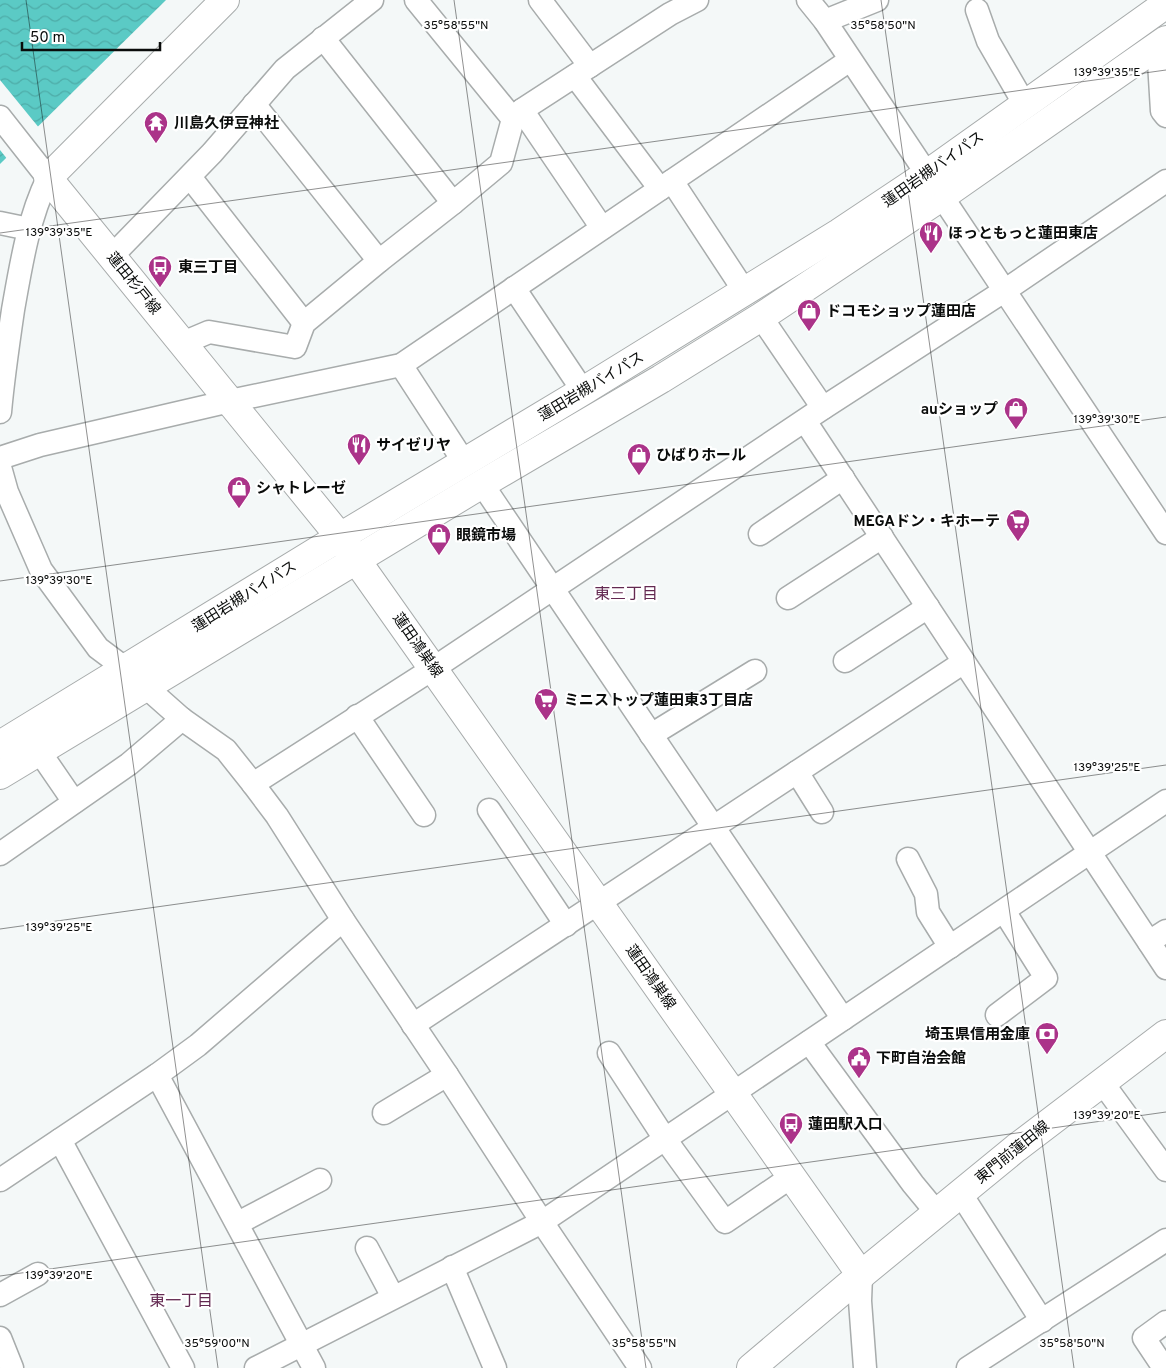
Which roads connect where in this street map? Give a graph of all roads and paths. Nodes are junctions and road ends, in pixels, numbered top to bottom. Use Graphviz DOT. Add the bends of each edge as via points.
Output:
graph roads {
  1 [pos="225,0"];
  2 [pos="416,0"];
  3 [pos="540,0"];
  4 [pos="697,0"];
  5 [pos="808,0"];
  6 [pos="877,0"];
  7 [pos="367,2"];
  8 [pos="1162,4"];
  9 [pos="665,7"];
  10 [pos="977,10"];
  11 [pos="825,21"];
  12 [pos="323,38"];
  13 [pos="1162,43"];
  14 [pos="850,60"];
  15 [pos="582,71"];
  16 [pos="254,104"];
  17 [pos="1025,105"];
  18 [pos="517,114"];
  19 [pos="1166,116"];
  20 [pos="0,117"];
  21 [pos="41,169"];
  22 [pos="190,177"];
  23 [pos="1166,181"];
  24 [pos="666,185"];
  25 [pos="933,186"];
  26 [pos="454,203"];
  27 [pos="0,223"];
  28 [pos="602,228"];
  29 [pos="29,229"];
  30 [pos="112,256"];
  31 [pos="379,261"];
  32 [pos="514,288"];
  33 [pos="1004,291"];
  34 [pos="745,292"];
  35 [pos="761,317"];
  36 [pos="304,323"];
  37 [pos="183,343"];
  38 [pos="401,365"];
  39 [pos="584,391"];
  40 [pos="230,401"];
  41 [pos="823,408"];
  42 [pos="0,412"];
  43 [pos="805,421"];
  44 [pos="0,458"];
  45 [pos="464,462"];
  46 [pos="0,466"];
  47 [pos="843,478"];
  48 [pos="482,484"];
  49 [pos="1165,528"];
  50 [pos="760,534"];
  51 [pos="340,537"];
  52 [pos="882,537"];
  53 [pos="357,561"];
  54 [pos="553,590"];
  55 [pos="788,598"];
  56 [pos="928,607"];
  57 [pos="845,661"];
  58 [pos="964,662"];
  59 [pos="434,668"];
  60 [pos="126,669"];
  61 [pos="756,671"];
  62 [pos="147,688"];
  63 [pos="357,716"];
  64 [pos="182,719"];
  65 [pos="652,735"];
  66 [pos="0,745"];
  67 [pos="39,751"];
  68 [pos="797,772"];
  69 [pos="0,775"];
  70 [pos="253,784"];
  71 [pos="1166,801"];
  72 [pos="74,802"];
  73 [pos="489,810"];
  74 [pos="822,812"];
  75 [pos="424,815"];
  76 [pos="714,827"];
  77 [pos="1090,853"];
  78 [pos="0,854"];
  79 [pos="908,859"];
  80 [pos="599,903"];
  81 [pos="1004,911"];
  82 [pos="343,920"];
  83 [pos="566,925"];
  84 [pos="1157,937"];
  85 [pos="950,947"];
  86 [pos="1166,968"];
  87 [pos="997,1015"];
  88 [pos="843,1019"];
  89 [pos="413,1025"];
  90 [pos="1166,1034"];
  91 [pos="809,1042"];
  92 [pos="609,1053"];
  93 [pos="157,1075"];
  94 [pos="447,1075"];
  95 [pos="1102,1082"];
  96 [pos="733,1093"];
  97 [pos="384,1113"];
  98 [pos="665,1139"];
  99 [pos="60,1140"];
  100 [pos="1166,1170"];
  101 [pos="791,1176"];
  102 [pos="0,1180"];
  103 [pos="320,1180"];
  104 [pos="961,1194"];
  105 [pos="937,1213"];
  106 [pos="542,1222"];
  107 [pos="238,1223"];
  108 [pos="1166,1240"];
  109 [pos="367,1248"];
  110 [pos="452,1267"];
  111 [pos="38,1274"];
  112 [pos="861,1275"];
  113 [pos="0,1295"];
  114 [pos="393,1296"];
  115 [pos="1042,1321"];
  116 [pos="1166,1322"];
  117 [pos="0,1338"];
  118 [pos="302,1344"];
  119 [pos="12,1368"];
  120 [pos="183,1368"];
  121 [pos="256,1368"];
  122 [pos="314,1368"];
  123 [pos="495,1368"];
  124 [pos="640,1368"];
  125 [pos="751,1368"];
  126 [pos="865,1368"];
  127 [pos="968,1368"];
  128 [pos="1164,1368"];
  1 -- 21 [label="main road"];
  2 -- 18 [label="street"];
  3 -- 15 [label="street"];
  4 -- 9 [label="street"];
  5 -- 11 [label="street"];
  6 -- 11 [label="street"];
  7 -- 12 [label="street"];
  8 -- 17 [label="main road, 蓮田岩槻バイパス"];
  9 -- 15 [label="street"];
  10 -- 17 [label="street" via="988,41"];
  11 -- 14 [label="street"];
  12 -- 16 [label="street" via="285,69"];
  12 -- 26 [label="street"];
  13 -- 19 [label="street" via="1162,111"];
  13 -- 25 [label="main road, 蓮田岩槻バイパス"];
  14 -- 24 [label="street"];
  14 -- 25 [label="street"];
  15 -- 18 [label="street"];
  15 -- 24 [label="street"];
  16 -- 22 [label="street"];
  16 -- 31 [label="street"];
  17 -- 25 [label="main road, 蓮田岩槻バイパス"];
  18 -- 26 [label="street" via="501,163"];
  18 -- 28 [label="street"];
  20 -- 21 [label="street"];
  21 -- 29 [label="street" via="38,200"];
  21 -- 30 [label="main road, 蓮田杉戸線"];
  22 -- 30 [label="street"];
  22 -- 36 [label="street"];
  23 -- 33 [label="street"];
  24 -- 28 [label="street"];
  24 -- 34 [label="street"];
  25 -- 33 [label="street"];
  25 -- 34 [label="main road, 蓮田岩槻バイパス"];
  25 -- 35 [label="main road, 蓮田岩槻バイパス"];
  26 -- 31 [label="street"];
  27 -- 29 [label="street"];
  28 -- 32 [label="street"];
  29 -- 42 [label="street"];
  30 -- 37 [label="main road, 蓮田杉戸線"];
  31 -- 36 [label="street"];
  32 -- 38 [label="street"];
  32 -- 39 [label="street"];
  33 -- 41 [label="street"];
  33 -- 49 [label="street"];
  34 -- 39 [label="main road, 蓮田岩槻バイパス"];
  35 -- 41 [label="street"];
  35 -- 48 [label="main road, 蓮田岩槻バイパス"];
  36 -- 37 [label="street" via="295,348 209,332"];
  37 -- 40 [label="main road, 蓮田杉戸線"];
  38 -- 40 [label="street"];
  38 -- 45 [label="street"];
  39 -- 45 [label="main road, 蓮田岩槻バイパス"];
  40 -- 44 [label="street" via="40,445"];
  40 -- 51 [label="main road, 蓮田杉戸線"];
  41 -- 43 [label="street"];
  43 -- 47 [label="street"];
  43 -- 54 [label="street"];
  45 -- 51 [label="main road, 蓮田岩槻バイパス"];
  46 -- 60 [label="street" via="7,492 41,570 98,648"];
  47 -- 50 [label="street"];
  47 -- 52 [label="street"];
  48 -- 53 [label="main road, 蓮田岩槻バイパス"];
  48 -- 54 [label="street"];
  51 -- 53 [label="main road, 蓮田杉戸線"];
  51 -- 60 [label="main road, 蓮田岩槻バイパス"];
  52 -- 55 [label="street"];
  52 -- 56 [label="street"];
  53 -- 59 [label="main road, 蓮田鴻巣線"];
  53 -- 62 [label="main road, 蓮田岩槻バイパス"];
  54 -- 59 [label="street"];
  54 -- 65 [label="street"];
  56 -- 57 [label="street"];
  56 -- 58 [label="street"];
  58 -- 68 [label="street"];
  58 -- 77 [label="street"];
  59 -- 63 [label="street"];
  59 -- 80 [label="main road, 蓮田鴻巣線"];
  60 -- 66 [label="main road, 蓮田岩槻バイパス"];
  61 -- 65 [label="street"];
  62 -- 64 [label="street"];
  62 -- 67 [label="main road, 蓮田岩槻バイパス"];
  63 -- 70 [label="street"];
  63 -- 75 [label="street"];
  64 -- 70 [label="street" via="226,750"];
  64 -- 72 [label="street" via="129,764"];
  65 -- 76 [label="street"];
  67 -- 69 [label="main road, 蓮田岩槻バイパス"];
  67 -- 72 [label="street"];
  68 -- 74 [label="street"];
  68 -- 76 [label="street"];
  70 -- 82 [label="street"];
  71 -- 77 [label="street"];
  72 -- 78 [label="street"];
  73 -- 83 [label="street"];
  76 -- 80 [label="street"];
  76 -- 88 [label="street"];
  77 -- 81 [label="street"];
  77 -- 84 [label="street"];
  79 -- 85 [label="street" via="926,894 928,912"];
  80 -- 83 [label="street"];
  80 -- 96 [label="main road, 蓮田鴻巣線"];
  81 -- 85 [label="street"];
  81 -- 87 [label="street" via="1046,978"];
  82 -- 89 [label="street"];
  82 -- 93 [label="street" via="198,1045"];
  83 -- 89 [label="street"];
  84 -- 86 [label="street"];
  85 -- 88 [label="street"];
  88 -- 91 [label="street"];
  89 -- 94 [label="street"];
  90 -- 95 [label="main road, 東門前蓮田線"];
  91 -- 96 [label="street"];
  91 -- 105 [label="street"];
  92 -- 98 [label="street"];
  93 -- 99 [label="street"];
  93 -- 107 [label="street"];
  94 -- 97 [label="street"];
  94 -- 106 [label="street"];
  95 -- 100 [label="street"];
  95 -- 104 [label="main road, 東門前蓮田線"];
  96 -- 98 [label="street"];
  96 -- 101 [label="main road, 蓮田鴻巣線"];
  98 -- 101 [label="street" via="725,1222"];
  98 -- 106 [label="street"];
  99 -- 102 [label="street"];
  99 -- 120 [label="street"];
  101 -- 112 [label="main road, 蓮田鴻巣線"];
  103 -- 107 [label="street"];
  104 -- 105 [label="main road, 東門前蓮田線"];
  104 -- 115 [label="street"];
  105 -- 112 [label="main road, 東門前蓮田線"];
  106 -- 110 [label="street"];
  106 -- 124 [label="street"];
  107 -- 118 [label="street"];
  108 -- 115 [label="street"];
  109 -- 114 [label="street"];
  110 -- 114 [label="street"];
  110 -- 123 [label="street"];
  111 -- 113 [label="street"];
  112 -- 125 [label="main road"];
  112 -- 126 [label="street"];
  114 -- 118 [label="street"];
  115 -- 127 [label="street"];
  116 -- 128 [label="street" via="1144,1338"];
  117 -- 119 [label="street"];
  118 -- 121 [label="street"];
  118 -- 122 [label="street"];
}
